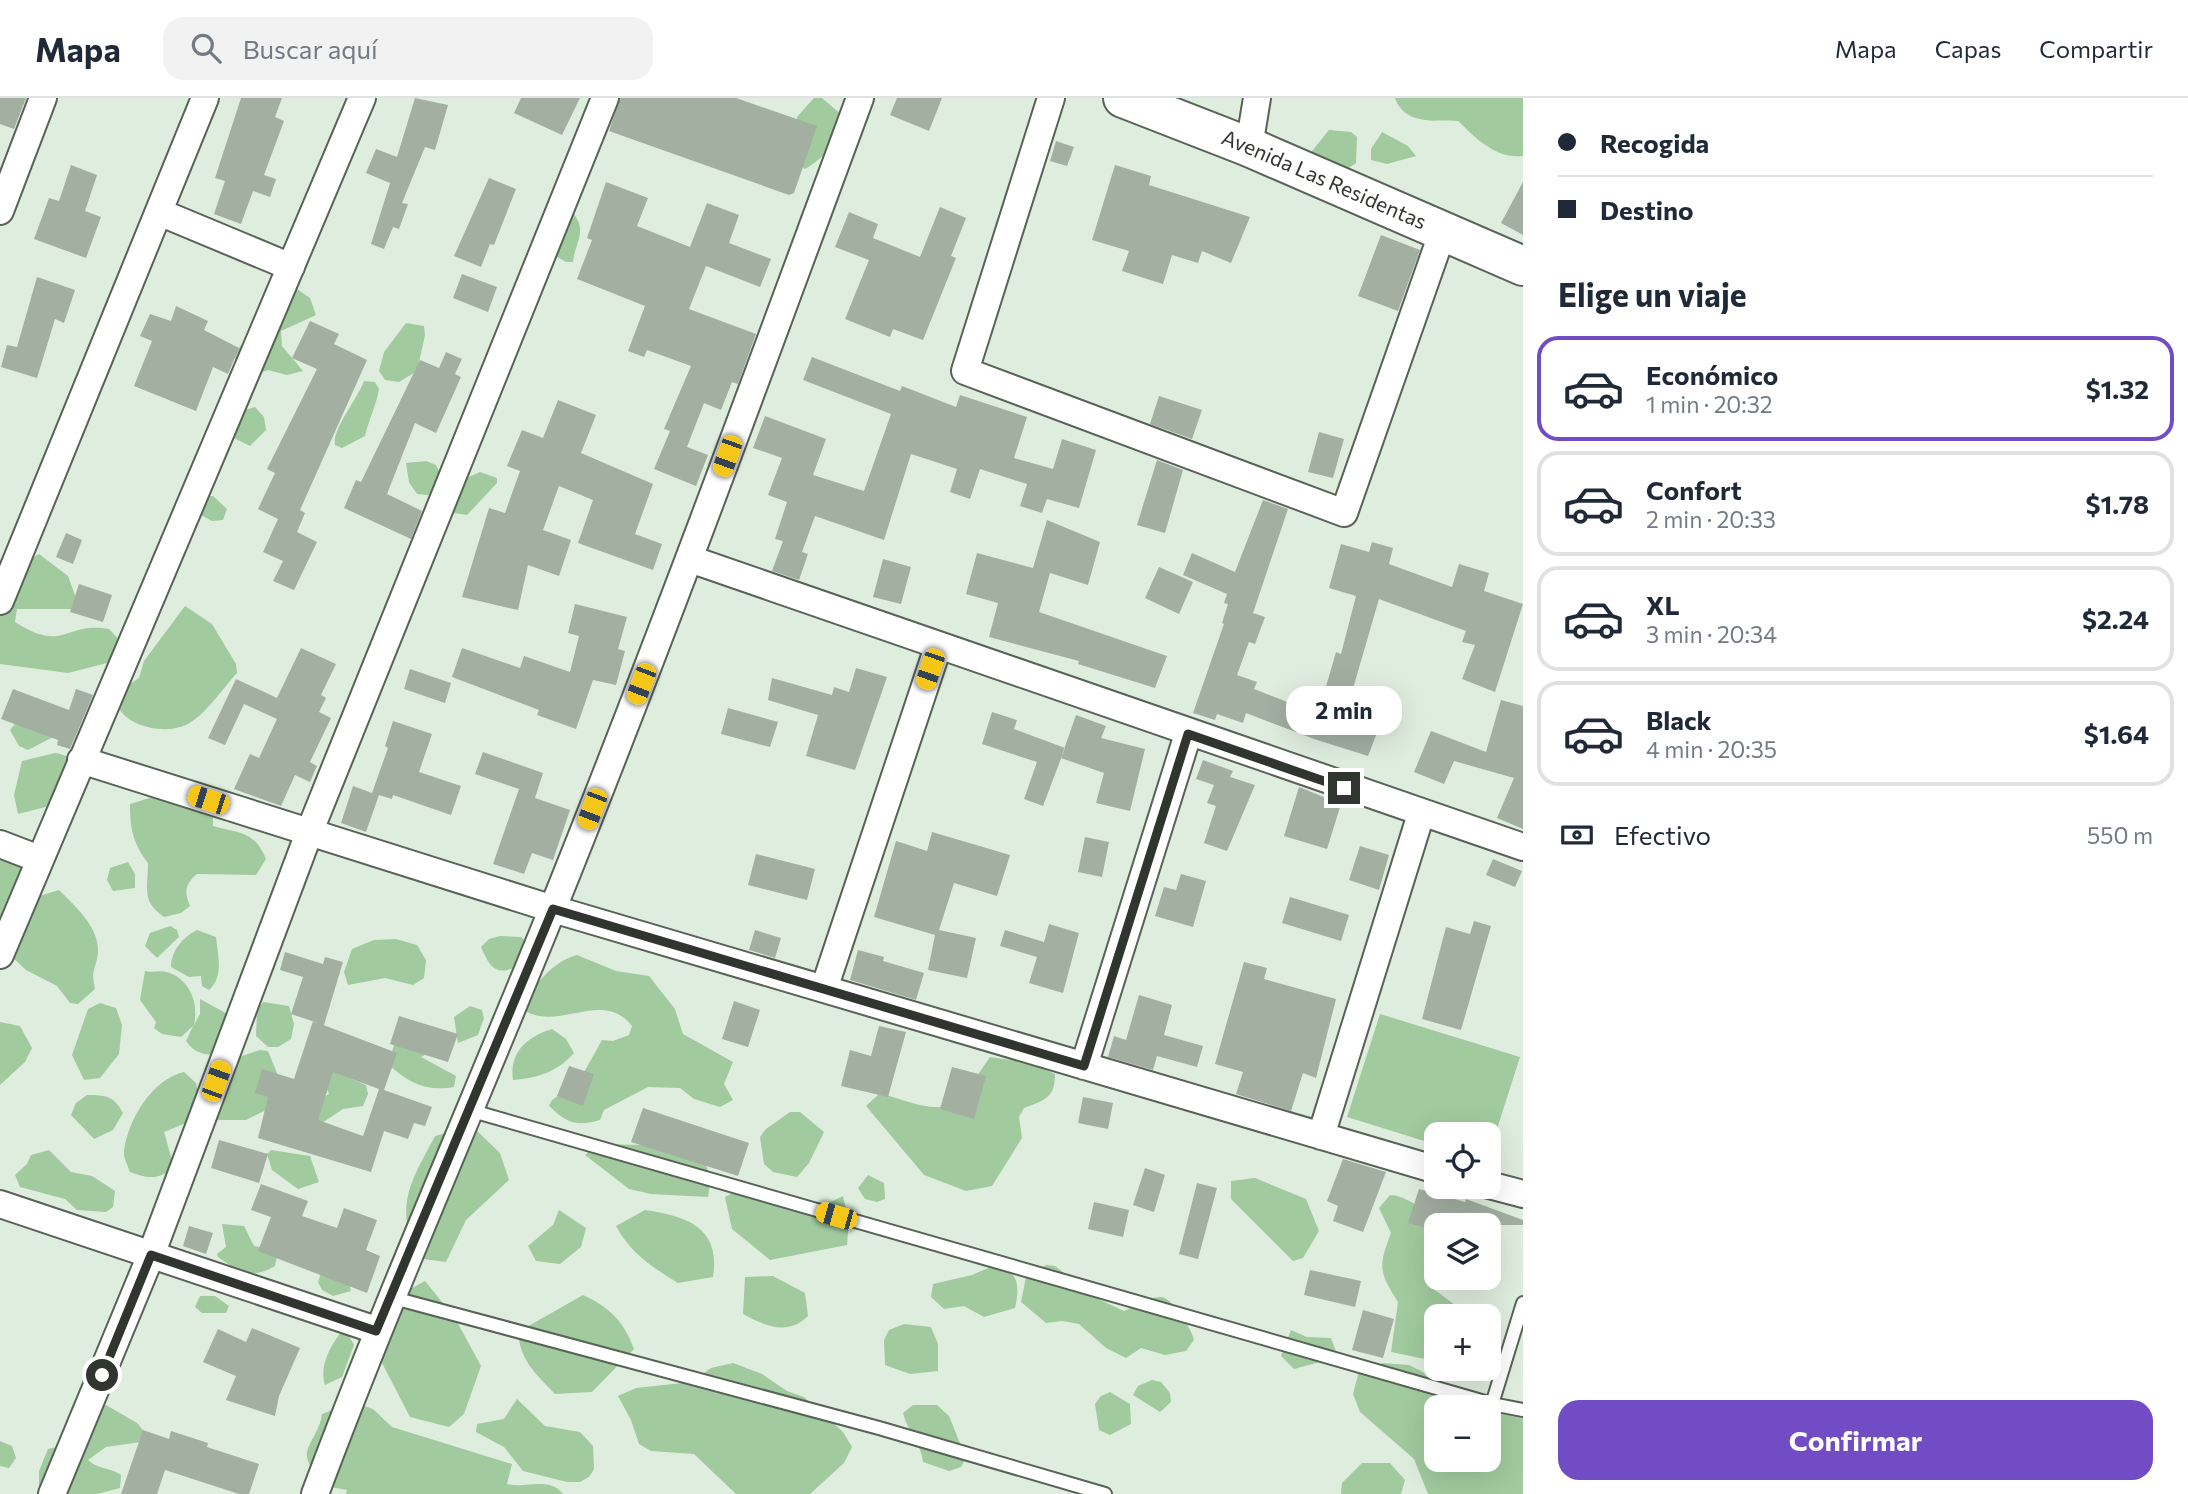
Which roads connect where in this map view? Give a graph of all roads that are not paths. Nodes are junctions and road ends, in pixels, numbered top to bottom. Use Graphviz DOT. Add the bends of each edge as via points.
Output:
graph roads {
  1 [pos="43,98"];
  2 [pos="205,98"];
  3 [pos="362,98"];
  4 [pos="605,98"];
  5 [pos="860,98"];
  6 [pos="1051,98"];
  7 [pos="1123,98"];
  8 [pos="1256,98"];
  9 [pos="1249,147"];
  10 [pos="10,154"];
  11 [pos="0,211"];
  12 [pos="159,212"];
  13 [pos="1443,231"];
  14 [pos="1523,266"];
  15 [pos="291,267"];
  16 [pos="690,559"];
  17 [pos="0,601"];
  18 [pos="938,646"];
  19 [pos="1188,734"];
  20 [pos="82,760"];
  21 [pos="1422,814"];
  22 [pos="309,833"];
  23 [pos="0,844"];
  24 [pos="1523,847"];
  25 [pos="40,859"];
  26 [pos="553,909"];
  27 [pos="0,955"];
  28 [pos="824,989"];
  29 [pos="1084,1066"];
  30 [pos="468,1110"];
  31 [pos="1321,1136"];
  32 [pos="1424,1166"];
  33 [pos="1501,1188"];
  34 [pos="1523,1194"];
  35 [pos="0,1205"];
  36 [pos="151,1255"];
  37 [pos="390,1297"];
  38 [pos="1523,1303"];
  39 [pos="376,1331"];
  40 [pos="1461,1395"];
  41 [pos="1495,1395"];
  42 [pos="1501,1406"];
  43 [pos="1523,1410"];
  44 [pos="52,1494"];
  45 [pos="315,1494"];
  46 [pos="1105,1494"];
  1 -- 10 [label="street"];
  2 -- 12 [label="street"];
  3 -- 15 [label="street"];
  4 -- 22 [label="street"];
  5 -- 16 [label="street"];
  6 -- 13 [label="street" via="965,371 1344,513"];
  7 -- 9 [label="main road, Avenida Las Residentas"];
  8 -- 9 [label="street"];
  9 -- 13 [label="main road, Avenida Las Residentas"];
  10 -- 11 [label="street"];
  12 -- 15 [label="street"];
  12 -- 17 [label="street"];
  13 -- 14 [label="main road, Avenida Las Residentas"];
  15 -- 20 [label="street"];
  16 -- 18 [label="street"];
  16 -- 26 [label="street"];
  18 -- 19 [label="street"];
  18 -- 28 [label="street"];
  19 -- 21 [label="street"];
  19 -- 29 [label="street"];
  20 -- 22 [label="street"];
  20 -- 25 [label="street"];
  21 -- 24 [label="street"];
  21 -- 31 [label="street"];
  22 -- 26 [label="street"];
  22 -- 36 [label="street"];
  23 -- 25 [label="street"];
  25 -- 27 [label="street"];
  26 -- 28 [label="street"];
  26 -- 30 [label="street"];
  28 -- 29 [label="street"];
  29 -- 31 [label="street"];
  30 -- 37 [label="street"];
  30 -- 40 [label="lane"];
  31 -- 32 [label="street"];
  33 -- 34 [label="street"];
  35 -- 36 [label="street"];
  36 -- 39 [label="street"];
  36 -- 44 [label="street"];
  37 -- 39 [label="street"];
  37 -- 46 [label="lane" via="879,1428"];
  38 -- 41 [label="lane"];
  39 -- 45 [label="street"];
  42 -- 43 [label="lane"];
}
